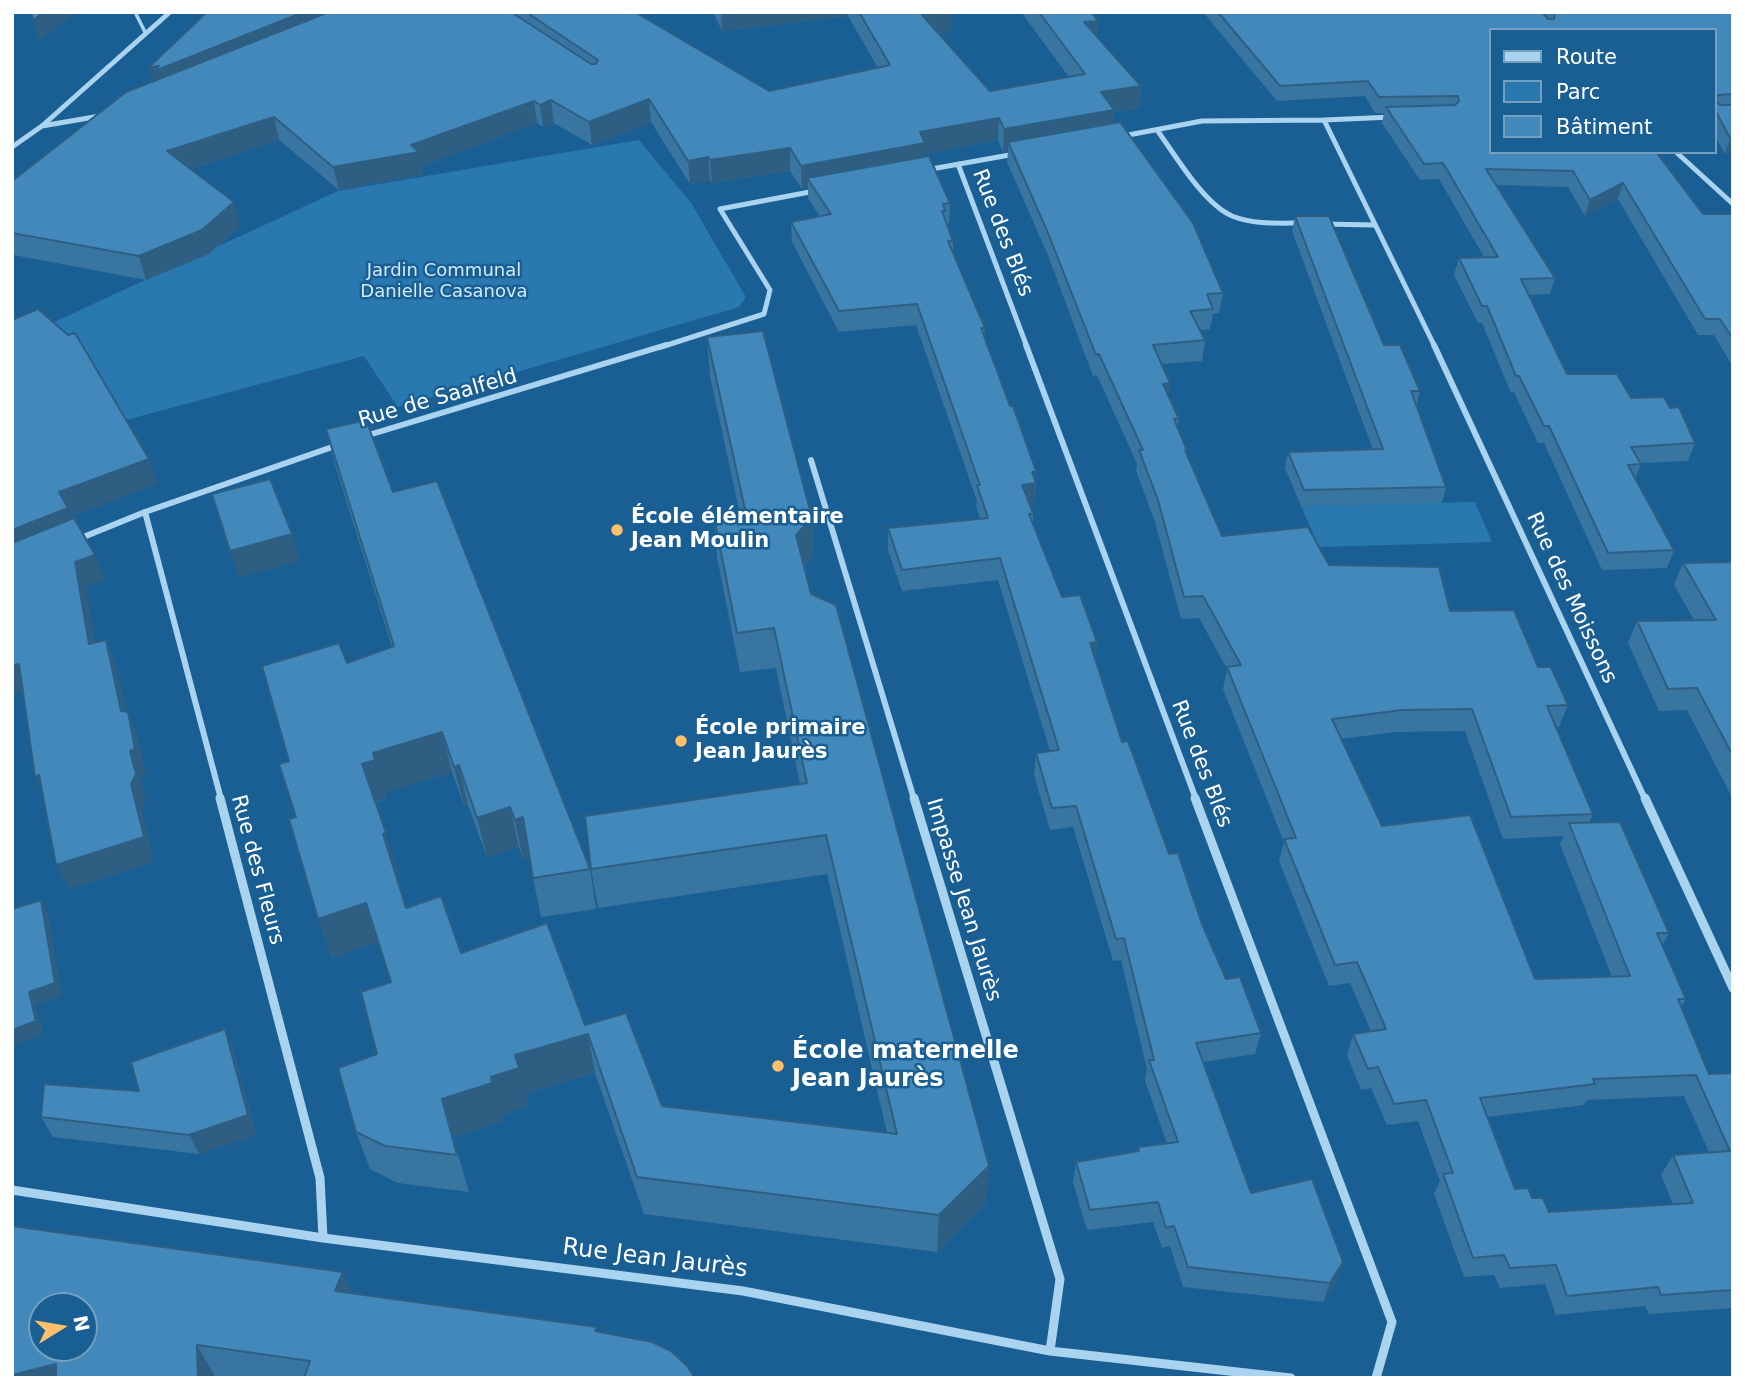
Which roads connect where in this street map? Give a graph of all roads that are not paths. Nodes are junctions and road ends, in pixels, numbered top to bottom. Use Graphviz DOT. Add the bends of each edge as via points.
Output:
graph roads {
  1 [pos="135,12"];
  2 [pos="170,12"];
  3 [pos="146,34"];
  4 [pos="111,114"];
  5 [pos="1399,117"];
  6 [pos="1324,120"];
  7 [pos="42,126"];
  8 [pos="1157,130"];
  9 [pos="1117,137"];
  10 [pos="12,147"];
  11 [pos="1024,153"];
  12 [pos="1678,154"];
  13 [pos="958,164"];
  14 [pos="918,172"];
  15 [pos="826,189"];
  16 [pos="1733,204"];
  17 [pos="1305,223"];
  18 [pos="1319,224"];
  19 [pos="1374,225"];
  20 [pos="811,460"];
  21 [pos="145,512"];
  22 [pos="72,541"];
  23 [pos="1733,988"];
  24 [pos="12,1190"];
  25 [pos="323,1238"];
  26 [pos="1050,1351"];
  27 [pos="1291,1378"];
  28 [pos="1376,1378"];
  1 -- 3 [label="lane"];
  2 -- 3 [label="street"];
  3 -- 7 [label="street"];
  4 -- 7 [label="street"];
  5 -- 6 [label="street"];
  6 -- 8 [label="street" via="1202,121"];
  6 -- 19 [label="street, Rue des Moissons"];
  7 -- 10 [label="street"];
  8 -- 9 [label="street"];
  8 -- 17 [label="street" via="1215,204 1232,216"];
  11 -- 13 [label="street"];
  12 -- 16 [label="street"];
  13 -- 14 [label="street"];
  13 -- 28 [label="street, Rue des Blés" via="1392,1322"];
  15 -- 21 [label="street, Rue de Saalfeld" via="720,209 770,290 764,314 377,432"];
  18 -- 19 [label="street"];
  19 -- 23 [label="street, Rue des Moissons" via="1396,262"];
  20 -- 26 [label="street, Impasse Jean Jaurès" via="1060,1279"];
  21 -- 22 [label="street, Rue de Saalfeld"];
  21 -- 25 [label="street, Rue des Fleurs" via="320,1178"];
  24 -- 25 [label="street, Rue Jean Jaurès"];
  25 -- 26 [label="street, Rue Jean Jaurès" via="743,1291"];
  26 -- 27 [label="street, Rue Jean Jaurès"];
}
